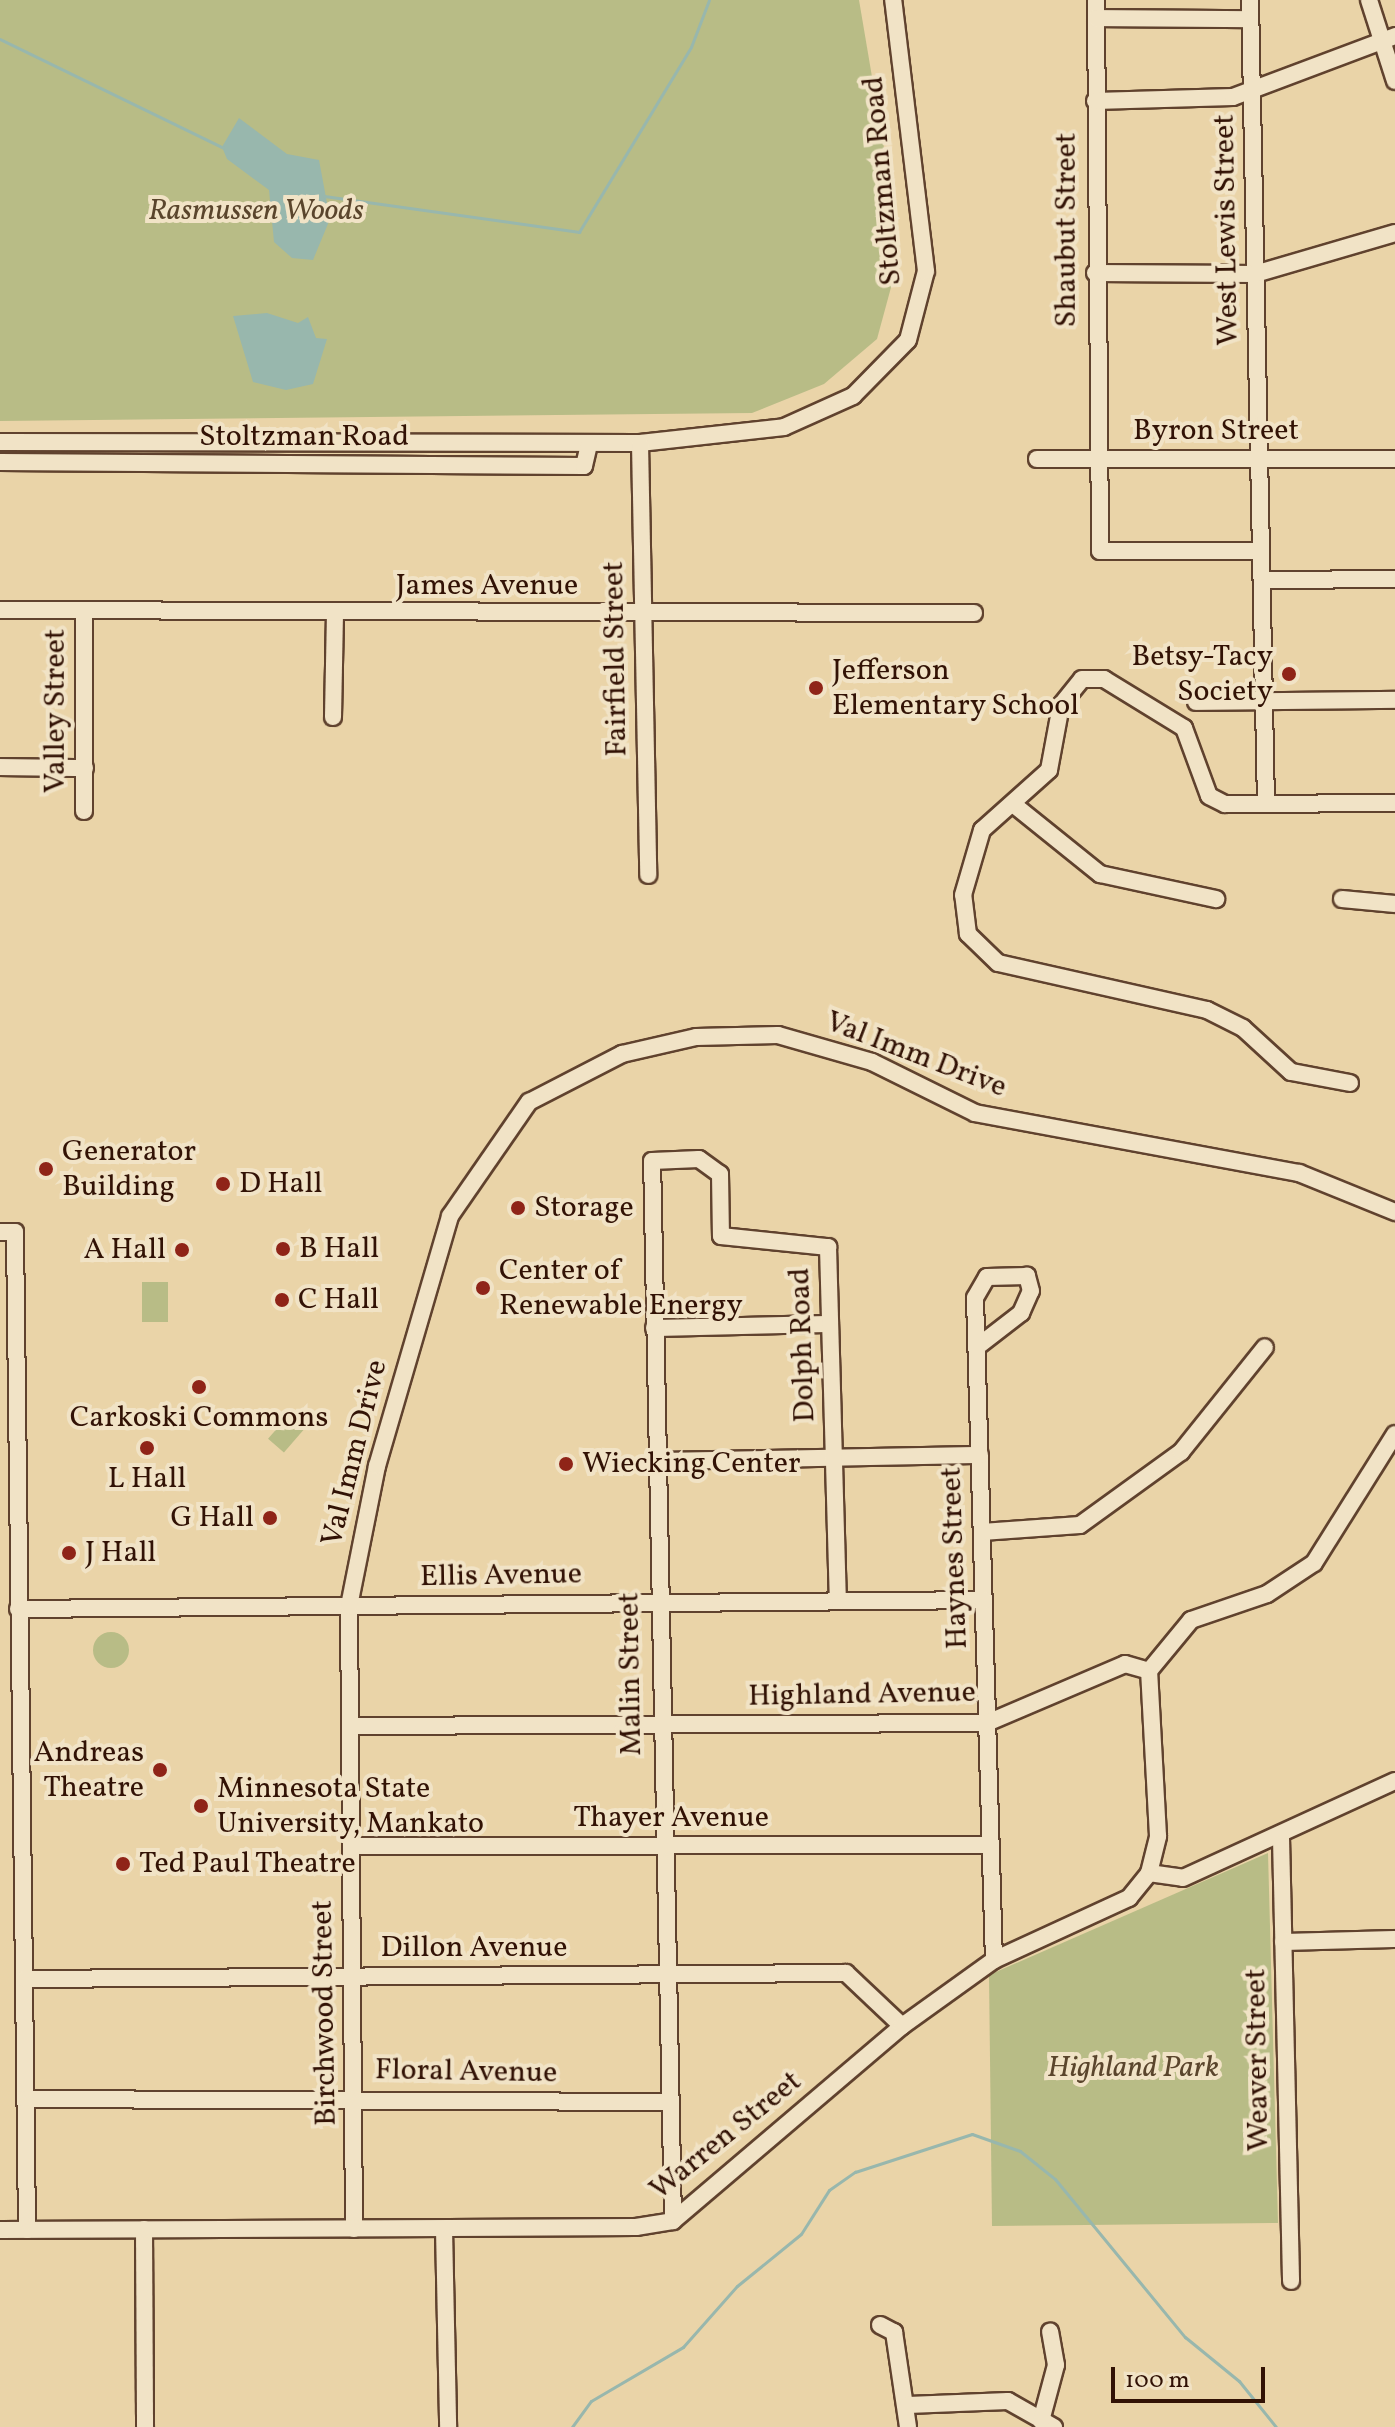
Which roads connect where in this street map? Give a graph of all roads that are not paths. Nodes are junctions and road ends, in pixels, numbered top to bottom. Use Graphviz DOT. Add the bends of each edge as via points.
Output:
graph roads {
  1 [pos="893,0"];
  2 [pos="1096,0"];
  3 [pos="1250,0"];
  4 [pos="1369,0"];
  5 [pos="1096,18"];
  6 [pos="1250,19"];
  7 [pos="1388,38"];
  8 [pos="1395,81"];
  9 [pos="1252,93"];
  10 [pos="1095,101"];
  11 [pos="1395,233"];
  12 [pos="1095,273"];
  13 [pos="1255,274"];
  14 [pos="0,442"];
  15 [pos="640,443"];
  16 [pos="589,444"];
  17 [pos="1037,459"];
  18 [pos="1096,459"];
  19 [pos="1259,459"];
  20 [pos="1395,459"];
  21 [pos="0,462"];
  22 [pos="1261,551"];
  23 [pos="1395,579"];
  24 [pos="1262,580"];
  25 [pos="0,610"];
  26 [pos="84,611"];
  27 [pos="335,613"];
  28 [pos="974,613"];
  29 [pos="644,614"];
  30 [pos="1395,700"];
  31 [pos="1196,702"];
  32 [pos="1264,702"];
  33 [pos="333,717"];
  34 [pos="0,767"];
  35 [pos="85,768"];
  36 [pos="1395,803"];
  37 [pos="1013,804"];
  38 [pos="1266,804"];
  39 [pos="84,811"];
  40 [pos="648,875"];
  41 [pos="1216,899"];
  42 [pos="1342,899"];
  43 [pos="1395,904"];
  44 [pos="1350,1083"];
  45 [pos="688,1159"];
  46 [pos="1395,1212"];
  47 [pos="7,1232"];
  48 [pos="829,1324"];
  49 [pos="654,1328"];
  50 [pos="977,1347"];
  51 [pos="1265,1347"];
  52 [pos="1395,1434"];
  53 [pos="980,1455"];
  54 [pos="835,1456"];
  55 [pos="656,1461"];
  56 [pos="982,1532"];
  57 [pos="984,1600"];
  58 [pos="838,1601"];
  59 [pos="658,1603"];
  60 [pos="349,1606"];
  61 [pos="18,1609"];
  62 [pos="1149,1671"];
  63 [pos="987,1723"];
  64 [pos="350,1726"];
  65 [pos="660,1726"];
  66 [pos="1395,1781"];
  67 [pos="1281,1838"];
  68 [pos="990,1845"];
  69 [pos="351,1846"];
  70 [pos="662,1847"];
  71 [pos="1149,1873"];
  72 [pos="1395,1939"];
  73 [pos="1283,1942"];
  74 [pos="994,1960"];
  75 [pos="664,1974"];
  76 [pos="352,1976"];
  77 [pos="25,1979"];
  78 [pos="902,2026"];
  79 [pos="26,2099"];
  80 [pos="353,2099"];
  81 [pos="666,2102"];
  82 [pos="673,2221"];
  83 [pos="144,2229"];
  84 [pos="354,2229"];
  85 [pos="444,2229"];
  86 [pos="0,2230"];
  87 [pos="27,2230"];
  88 [pos="1291,2281"];
  89 [pos="880,2325"];
  90 [pos="1050,2332"];
  91 [pos="908,2405"];
  92 [pos="1047,2424"];
  93 [pos="145,2427"];
  94 [pos="448,2427"];
  95 [pos="908,2427"];
  1 -- 15 [label="street, Stoltzman Road" via="926,271 908,340 853,396 784,427"];
  2 -- 5 [label="street, Shaubut Street"];
  3 -- 6 [label="street, West Lewis Street"];
  4 -- 7 [label="street"];
  5 -- 6 [label="street"];
  5 -- 10 [label="street, Shaubut Street"];
  6 -- 9 [label="street, West Lewis Street"];
  7 -- 8 [label="street"];
  7 -- 9 [label="street"];
  9 -- 10 [label="street"];
  9 -- 13 [label="street, West Lewis Street"];
  10 -- 12 [label="street, Shaubut Street"];
  11 -- 13 [label="street"];
  12 -- 13 [label="street"];
  12 -- 18 [label="street, Shaubut Street"];
  13 -- 19 [label="street, West Lewis Street"];
  14 -- 16 [label="street, Stoltzman Road"];
  15 -- 16 [label="street, Stoltzman Road"];
  15 -- 29 [label="street, Fairfield Street"];
  16 -- 21 [label="street, Stoltzman Road" via="584,466"];
  17 -- 18 [label="street, Byron Street"];
  18 -- 19 [label="street, Byron Street"];
  18 -- 22 [label="street, Shaubut Street" via="1100,551"];
  19 -- 20 [label="street, Byron Street"];
  19 -- 22 [label="street, West Lewis Street"];
  22 -- 24 [label="street, West Lewis Street"];
  23 -- 24 [label="street"];
  24 -- 32 [label="street, West Lewis Street"];
  25 -- 26 [label="street, James Avenue"];
  26 -- 27 [label="street, James Avenue"];
  26 -- 35 [label="street, Valley Street"];
  27 -- 29 [label="street, James Avenue"];
  27 -- 33 [label="street"];
  28 -- 29 [label="street, James Avenue"];
  29 -- 40 [label="street, Fairfield Street"];
  30 -- 32 [label="street"];
  31 -- 32 [label="street"];
  32 -- 38 [label="street, West Lewis Street"];
  34 -- 35 [label="street"];
  35 -- 39 [label="street, Valley Street"];
  36 -- 38 [label="street"];
  37 -- 38 [label="street" via="1049,770 1065,692 1090,677 1184,728 1209,796"];
  37 -- 41 [label="street" via="1100,874"];
  37 -- 44 [label="street" via="982,830 963,895 963,922 986,955 1117,994 1207,1010 1243,1028 1291,1072"];
  42 -- 43 [label="street"];
  45 -- 48 [label="street, Dolph Road" via="720,1174 721,1236 828,1247"];
  45 -- 49 [label="street, Malin Street" via="652,1161"];
  46 -- 60 [label="street, Val Imm Drive" via="1299,1173 975,1113 872,1062 778,1035 696,1037 622,1054 529,1102 450,1216 377,1466"];
  47 -- 61 [label="street"];
  48 -- 49 [label="street"];
  48 -- 54 [label="street, Dolph Road"];
  49 -- 55 [label="street, Malin Street"];
  50 -- 50 [label="street, Haynes Street" via="1021,1313 1030,1284 1003,1272 987,1277 975,1298"];
  50 -- 53 [label="street, Haynes Street"];
  51 -- 56 [label="street" via="1181,1452 1080,1525"];
  52 -- 62 [label="street" via="1314,1563 1267,1594 1191,1620"];
  53 -- 54 [label="street"];
  53 -- 56 [label="street, Haynes Street"];
  54 -- 55 [label="street"];
  54 -- 58 [label="street, Dolph Road"];
  55 -- 59 [label="street, Malin Street"];
  56 -- 57 [label="street, Haynes Street"];
  57 -- 58 [label="street, Ellis Avenue"];
  57 -- 63 [label="street, Haynes Street"];
  58 -- 59 [label="street, Ellis Avenue"];
  59 -- 60 [label="street, Ellis Avenue"];
  59 -- 65 [label="street, Malin Street"];
  60 -- 61 [label="street, Ellis Avenue"];
  60 -- 64 [label="street, Birchwood Street"];
  61 -- 77 [label="street"];
  62 -- 63 [label="street, Highland Avenue" via="1125,1664"];
  62 -- 71 [label="street" via="1158,1836"];
  63 -- 65 [label="street, Highland Avenue"];
  63 -- 68 [label="street, Haynes Street"];
  64 -- 65 [label="street, Highland Avenue"];
  64 -- 69 [label="street, Birchwood Street"];
  65 -- 70 [label="street, Malin Street"];
  66 -- 67 [label="street"];
  67 -- 71 [label="street" via="1183,1878"];
  67 -- 73 [label="street, Weaver Street"];
  68 -- 70 [label="street, Thayer Avenue"];
  68 -- 74 [label="street, Haynes Street"];
  69 -- 70 [label="street, Thayer Avenue"];
  69 -- 76 [label="street, Birchwood Street"];
  70 -- 75 [label="street, Malin Street"];
  71 -- 74 [label="street, Warren Street" via="1129,1898"];
  72 -- 73 [label="street"];
  73 -- 88 [label="street, Weaver Street"];
  74 -- 78 [label="street, Warren Street"];
  75 -- 76 [label="street, Dillon Avenue"];
  75 -- 78 [label="street, Dillon Avenue" via="846,1973"];
  75 -- 81 [label="street, Malin Street"];
  76 -- 77 [label="street, Dillon Avenue"];
  76 -- 80 [label="street, Birchwood Street"];
  77 -- 79 [label="street"];
  78 -- 82 [label="street, Warren Street"];
  79 -- 80 [label="street, Floral Avenue"];
  79 -- 87 [label="street"];
  80 -- 81 [label="street, Floral Avenue"];
  80 -- 84 [label="street, Birchwood Street"];
  81 -- 82 [label="street, Malin Street"];
  82 -- 85 [label="street, Warren Street"];
  83 -- 84 [label="street, Warren Street"];
  83 -- 87 [label="street, Warren Street"];
  83 -- 93 [label="street"];
  84 -- 85 [label="street, Warren Street"];
  85 -- 94 [label="street"];
  86 -- 87 [label="street, Warren Street"];
  89 -- 91 [label="street" via="894,2332"];
  90 -- 92 [label="street" via="1056,2365"];
  91 -- 92 [label="street" via="1008,2401"];
  91 -- 95 [label="street"];
}
